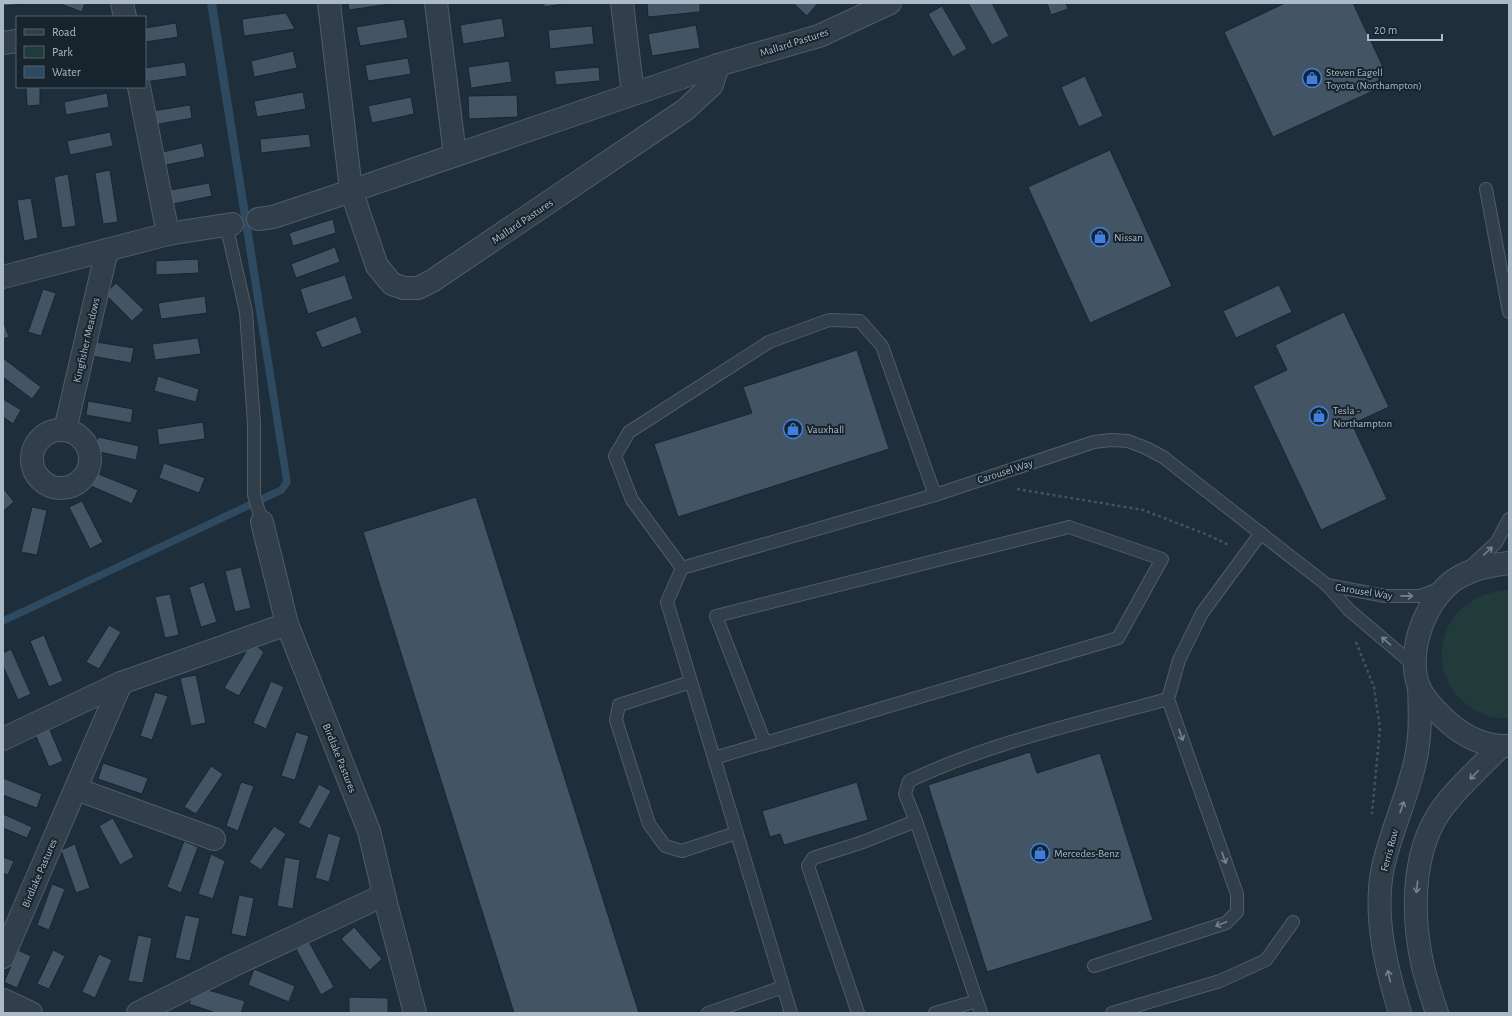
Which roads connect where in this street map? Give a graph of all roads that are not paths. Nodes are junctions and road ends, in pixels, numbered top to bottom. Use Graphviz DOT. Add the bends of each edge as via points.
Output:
graph roads {
  1 [pos="122,3"];
  2 [pos="329,3"];
  3 [pos="436,3"];
  4 [pos="622,3"];
  5 [pos="890,3"];
  6 [pos="125,16"];
  7 [pos="16,41"];
  8 [pos="3,43"];
  9 [pos="718,65"];
  10 [pos="138,88"];
  11 [pos="633,94"];
  12 [pos="455,155"];
  13 [pos="1486,189"];
  14 [pos="351,190"];
  15 [pos="258,219"];
  16 [pos="229,224"];
  17 [pos="168,234"];
  18 [pos="107,250"];
  19 [pos="3,277"];
  20 [pos="1509,312"];
  21 [pos="65,430"];
  22 [pos="934,495"];
  23 [pos="1509,519"];
  24 [pos="262,522"];
  25 [pos="1262,533"];
  26 [pos="1509,563"];
  27 [pos="682,568"];
  28 [pos="1453,581"];
  29 [pos="1327,585"];
  30 [pos="287,624"];
  31 [pos="1418,677"];
  32 [pos="691,682"];
  33 [pos="121,683"];
  34 [pos="1168,699"];
  35 [pos="3,739"];
  36 [pos="765,743"];
  37 [pos="1505,746"];
  38 [pos="714,758"];
  39 [pos="76,789"];
  40 [pos="916,821"];
  41 [pos="736,832"];
  42 [pos="214,839"];
  43 [pos="384,895"];
  44 [pos="1293,922"];
  45 [pos="3,957"];
  46 [pos="1094,966"];
  47 [pos="783,987"];
  48 [pos="3,1000"];
  49 [pos="979,1007"];
  50 [pos="31,1013"];
  51 [pos="138,1013"];
  52 [pos="415,1013"];
  53 [pos="708,1013"];
  54 [pos="791,1013"];
  55 [pos="858,1013"];
  56 [pos="935,1013"];
  57 [pos="1112,1013"];
  58 [pos="1400,1013"];
  59 [pos="1437,1013"];
  1 -- 6 [label="street"];
  2 -- 14 [label="street, Mallard Pastures"];
  3 -- 12 [label="street"];
  4 -- 11 [label="street"];
  5 -- 9 [label="street, Mallard Pastures" via="819,36"];
  7 -- 8 [label="street"];
  9 -- 11 [label="street, Mallard Pastures"];
  9 -- 14 [label="street, Mallard Pastures" via="712,85 685,110 432,282 418,288 404,288 392,284 377,266"];
  10 -- 17 [label="street"];
  11 -- 12 [label="street, Mallard Pastures"];
  12 -- 14 [label="street, Mallard Pastures"];
  13 -- 20 [label="lane"];
  14 -- 15 [label="street, Mallard Pastures"];
  15 -- 16 [label="lane"];
  16 -- 17 [label="street"];
  16 -- 24 [label="lane" via="246,312 254,423 254,495"];
  17 -- 18 [label="street"];
  18 -- 19 [label="street"];
  18 -- 21 [label="street, Kingfisher Meadows"];
  22 -- 25 [label="lane, Carousel Way" via="1094,442 1128,441 1163,458"];
  22 -- 27 [label="lane, Carousel Way"];
  22 -- 27 [label="lane" via="882,346 860,320 829,320 769,342 629,432 615,456 632,500"];
  28 -- 23 [label="lane, one-way" via="1496,543"];
  24 -- 30 [label="street, Birdlake Pastures"];
  25 -- 29 [label="lane, Carousel Way"];
  25 -- 34 [label="lane" via="1202,613 1179,660"];
  26 -- 28 [label="street" via="1485,566"];
  27 -- 32 [label="lane" via="666,602"];
  29 -- 28 [label="lane, Carousel Way, one-way" via="1385,596 1420,596"];
  28 -- 31 [label="street, Ferris Row" via="1436,598 1421,625 1417,644"];
  31 -- 29 [label="lane, Carousel Way, one-way"];
  30 -- 33 [label="street"];
  30 -- 43 [label="street, Birdlake Pastures" via="369,831"];
  31 -- 37 [label="street" via="1438,714 1461,733 1488,744"];
  58 -- 31 [label="street, Ferris Row, one-way" via="1389,977 1380,898 1383,868 1415,762 1420,729"];
  32 -- 38 [label="lane"];
  32 -- 41 [label="lane" via="619,705 616,720 649,824 665,846 682,851"];
  33 -- 35 [label="street"];
  33 -- 39 [label="street, Birdlake Pastures"];
  34 -- 40 [label="lane" via="997,746 944,764 908,781 905,794"];
  34 -- 46 [label="lane, one-way" via="1237,894 1237,912 1226,923"];
  36 -- 36 [label="lane" via="1118,638 1162,560 1069,527 716,616"];
  36 -- 38 [label="lane"];
  37 -- 59 [label="street, one-way" via="1439,813 1427,838 1419,868 1416,897 1418,932 1423,966"];
  38 -- 41 [label="lane"];
  39 -- 42 [label="street"];
  39 -- 45 [label="street, Birdlake Pastures"];
  40 -- 49 [label="lane"];
  40 -- 55 [label="lane" via="813,858 808,866"];
  41 -- 47 [label="lane"];
  43 -- 51 [label="street"];
  43 -- 52 [label="street, Birdlake Pastures"];
  44 -- 57 [label="lane" via="1266,960 1220,981"];
  47 -- 53 [label="lane"];
  47 -- 54 [label="lane"];
  48 -- 50 [label="street"];
  49 -- 56 [label="lane"];
}
